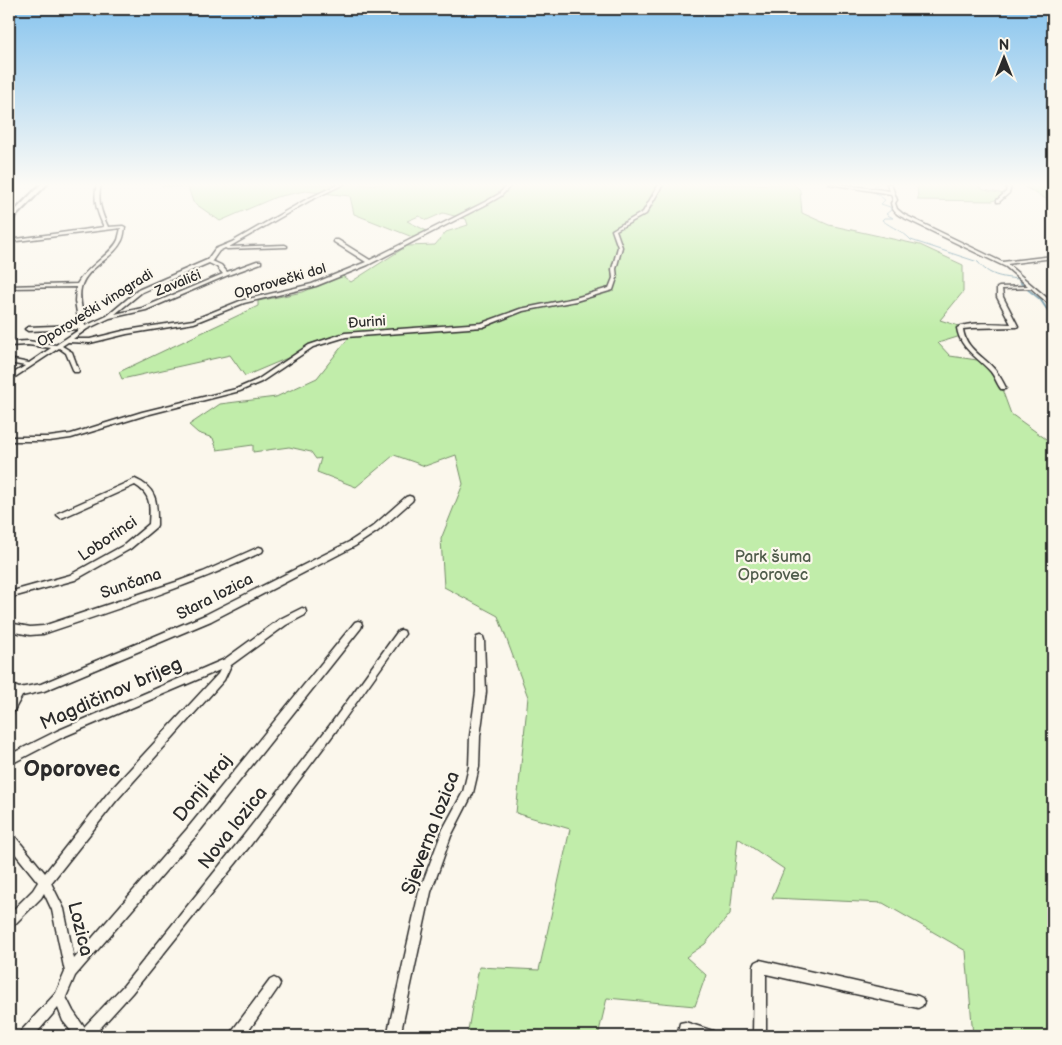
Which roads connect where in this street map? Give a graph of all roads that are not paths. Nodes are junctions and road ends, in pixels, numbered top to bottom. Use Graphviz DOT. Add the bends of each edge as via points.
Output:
graph roads {
  1 [pos="71,233"];
  2 [pos="121,233"];
  3 [pos="249,233"];
  4 [pos="427,233"];
  5 [pos="615,233"];
  6 [pos="937,233"];
  7 [pos="9,241"];
  8 [pos="336,241"];
  9 [pos="285,246"];
  10 [pos="222,248"];
  11 [pos="1053,257"];
  12 [pos="209,261"];
  13 [pos="258,262"];
  14 [pos="369,262"];
  15 [pos="1002,263"];
  16 [pos="226,274"];
  17 [pos="79,285"];
  18 [pos="9,287"];
  19 [pos="1031,287"];
  20 [pos="1053,305"];
  21 [pos="108,317"];
  22 [pos="83,327"];
  23 [pos="28,330"];
  24 [pos="67,340"];
  25 [pos="9,344"];
  26 [pos="57,346"];
  27 [pos="9,361"];
  28 [pos="28,365"];
  29 [pos="76,371"];
  30 [pos="9,379"];
  31 [pos="1003,388"];
  32 [pos="9,438"];
  33 [pos="409,498"];
  34 [pos="61,515"];
  35 [pos="259,550"];
  36 [pos="9,595"];
  37 [pos="302,612"];
  38 [pos="358,625"];
  39 [pos="9,627"];
  40 [pos="400,634"];
  41 [pos="480,640"];
  42 [pos="228,662"];
  43 [pos="12,691"];
  44 [pos="9,711"];
  45 [pos="9,760"];
  46 [pos="9,838"];
  47 [pos="45,882"];
  48 [pos="9,922"];
  49 [pos="72,972"];
  50 [pos="274,984"];
  51 [pos="60,997"];
  52 [pos="918,1002"];
  53 [pos="26,1036"];
  54 [pos="83,1036"];
  55 [pos="237,1036"];
  56 [pos="392,1036"];
  57 [pos="683,1036"];
  58 [pos="708,1036"];
  59 [pos="759,1036"];
  1 -- 7 [label="street"];
  2 -- 17 [label="street" via="119,241"];
  3 -- 10 [label="street, Oporovečki vinogradi"];
  4 -- 14 [label="street, Oporovečki dol"];
  5 -- 32 [label="street, Đurini" via="620,247 611,289 522,310 484,325 345,335 312,346 259,381 238,390 144,413 70,436"];
  6 -- 15 [label="street"];
  8 -- 14 [label="street"];
  9 -- 10 [label="street"];
  10 -- 12 [label="street, Oporovečki vinogradi" via="213,253"];
  11 -- 15 [label="street"];
  12 -- 16 [label="street, Zavalići"];
  12 -- 21 [label="street, Oporovečki vinogradi" via="140,292"];
  13 -- 16 [label="street, Zavalići"];
  14 -- 24 [label="street, Oporovečki dol" via="314,285 242,302 194,321 90,341"];
  15 -- 19 [label="street"];
  16 -- 21 [label="street, Zavalići" via="144,309"];
  17 -- 18 [label="street"];
  17 -- 22 [label="street"];
  19 -- 20 [label="street"];
  19 -- 31 [label="street" via="999,288 1000,297 1015,326 960,328 962,338 992,369"];
  21 -- 22 [label="street, Oporovečki vinogradi"];
  22 -- 23 [label="street"];
  22 -- 24 [label="street, Oporovečki vinogradi"];
  24 -- 26 [label="street, Oporovečki vinogradi"];
  25 -- 26 [label="street"];
  26 -- 28 [label="street, Oporovečki vinogradi"];
  26 -- 29 [label="street" via="69,352"];
  27 -- 28 [label="street"];
  28 -- 30 [label="street, Oporovečki vinogradi"];
  33 -- 43 [label="street, Stara lozica" via="375,529 352,544 208,618 41,688"];
  34 -- 36 [label="street, Loborinci" via="135,482 146,487 153,498 153,525 126,547 72,578"];
  35 -- 39 [label="street, Sunčana" via="234,563 159,591 43,630"];
  37 -- 42 [label="street"];
  38 -- 49 [label="street, Donji kraj" via="191,833"];
  40 -- 54 [label="street, Nova lozica" via="245,842 128,989"];
  41 -- 56 [label="street, Sjeverna lozica" via="481,692 474,767 468,793 447,833 425,892"];
  42 -- 45 [label="street, Magdičinov brijeg" via="60,734"];
  42 -- 47 [label="street" via="221,677 112,797"];
  43 -- 44 [label="street"];
  46 -- 47 [label="street, Lozica"];
  47 -- 48 [label="street"];
  47 -- 49 [label="street, Lozica" via="58,909"];
  49 -- 51 [label="street, Lozica"];
  50 -- 55 [label="street"];
  51 -- 53 [label="street"];
  51 -- 54 [label="street" via="68,1016"];
  52 -- 59 [label="street" via="760,966"];
  57 -- 58 [label="street" via="685,1028"];
}
